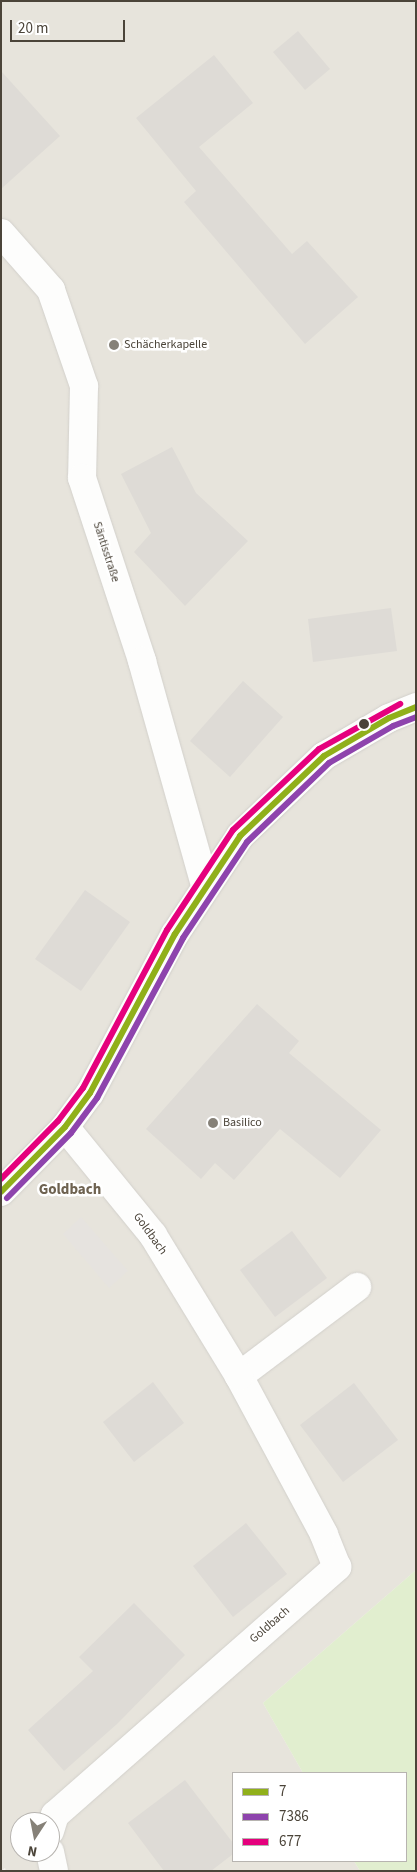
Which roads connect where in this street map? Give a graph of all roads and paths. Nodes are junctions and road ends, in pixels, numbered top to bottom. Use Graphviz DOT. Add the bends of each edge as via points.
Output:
graph roads {
  1 [pos="1,233"];
  2 [pos="416,707"];
  3 [pos="205,885"];
  4 [pos="65,1127"];
  5 [pos="1,1192"];
  6 [pos="357,1287"];
  7 [pos="239,1376"];
  8 [pos="58,1812"];
  1 -- 3 [label="street, Säntisstraße" via="51,290 84,386 82,478 140,657"];
  2 -- 3 [label="street" via="389,718 324,756 240,836"];
  3 -- 4 [label="street" via="90,1092"];
  4 -- 5 [label="street"];
  4 -- 7 [label="street, Goldbach" via="153,1235"];
  6 -- 7 [label="street"];
  7 -- 8 [label="street, Goldbach" via="324,1534 337,1567"];
}
